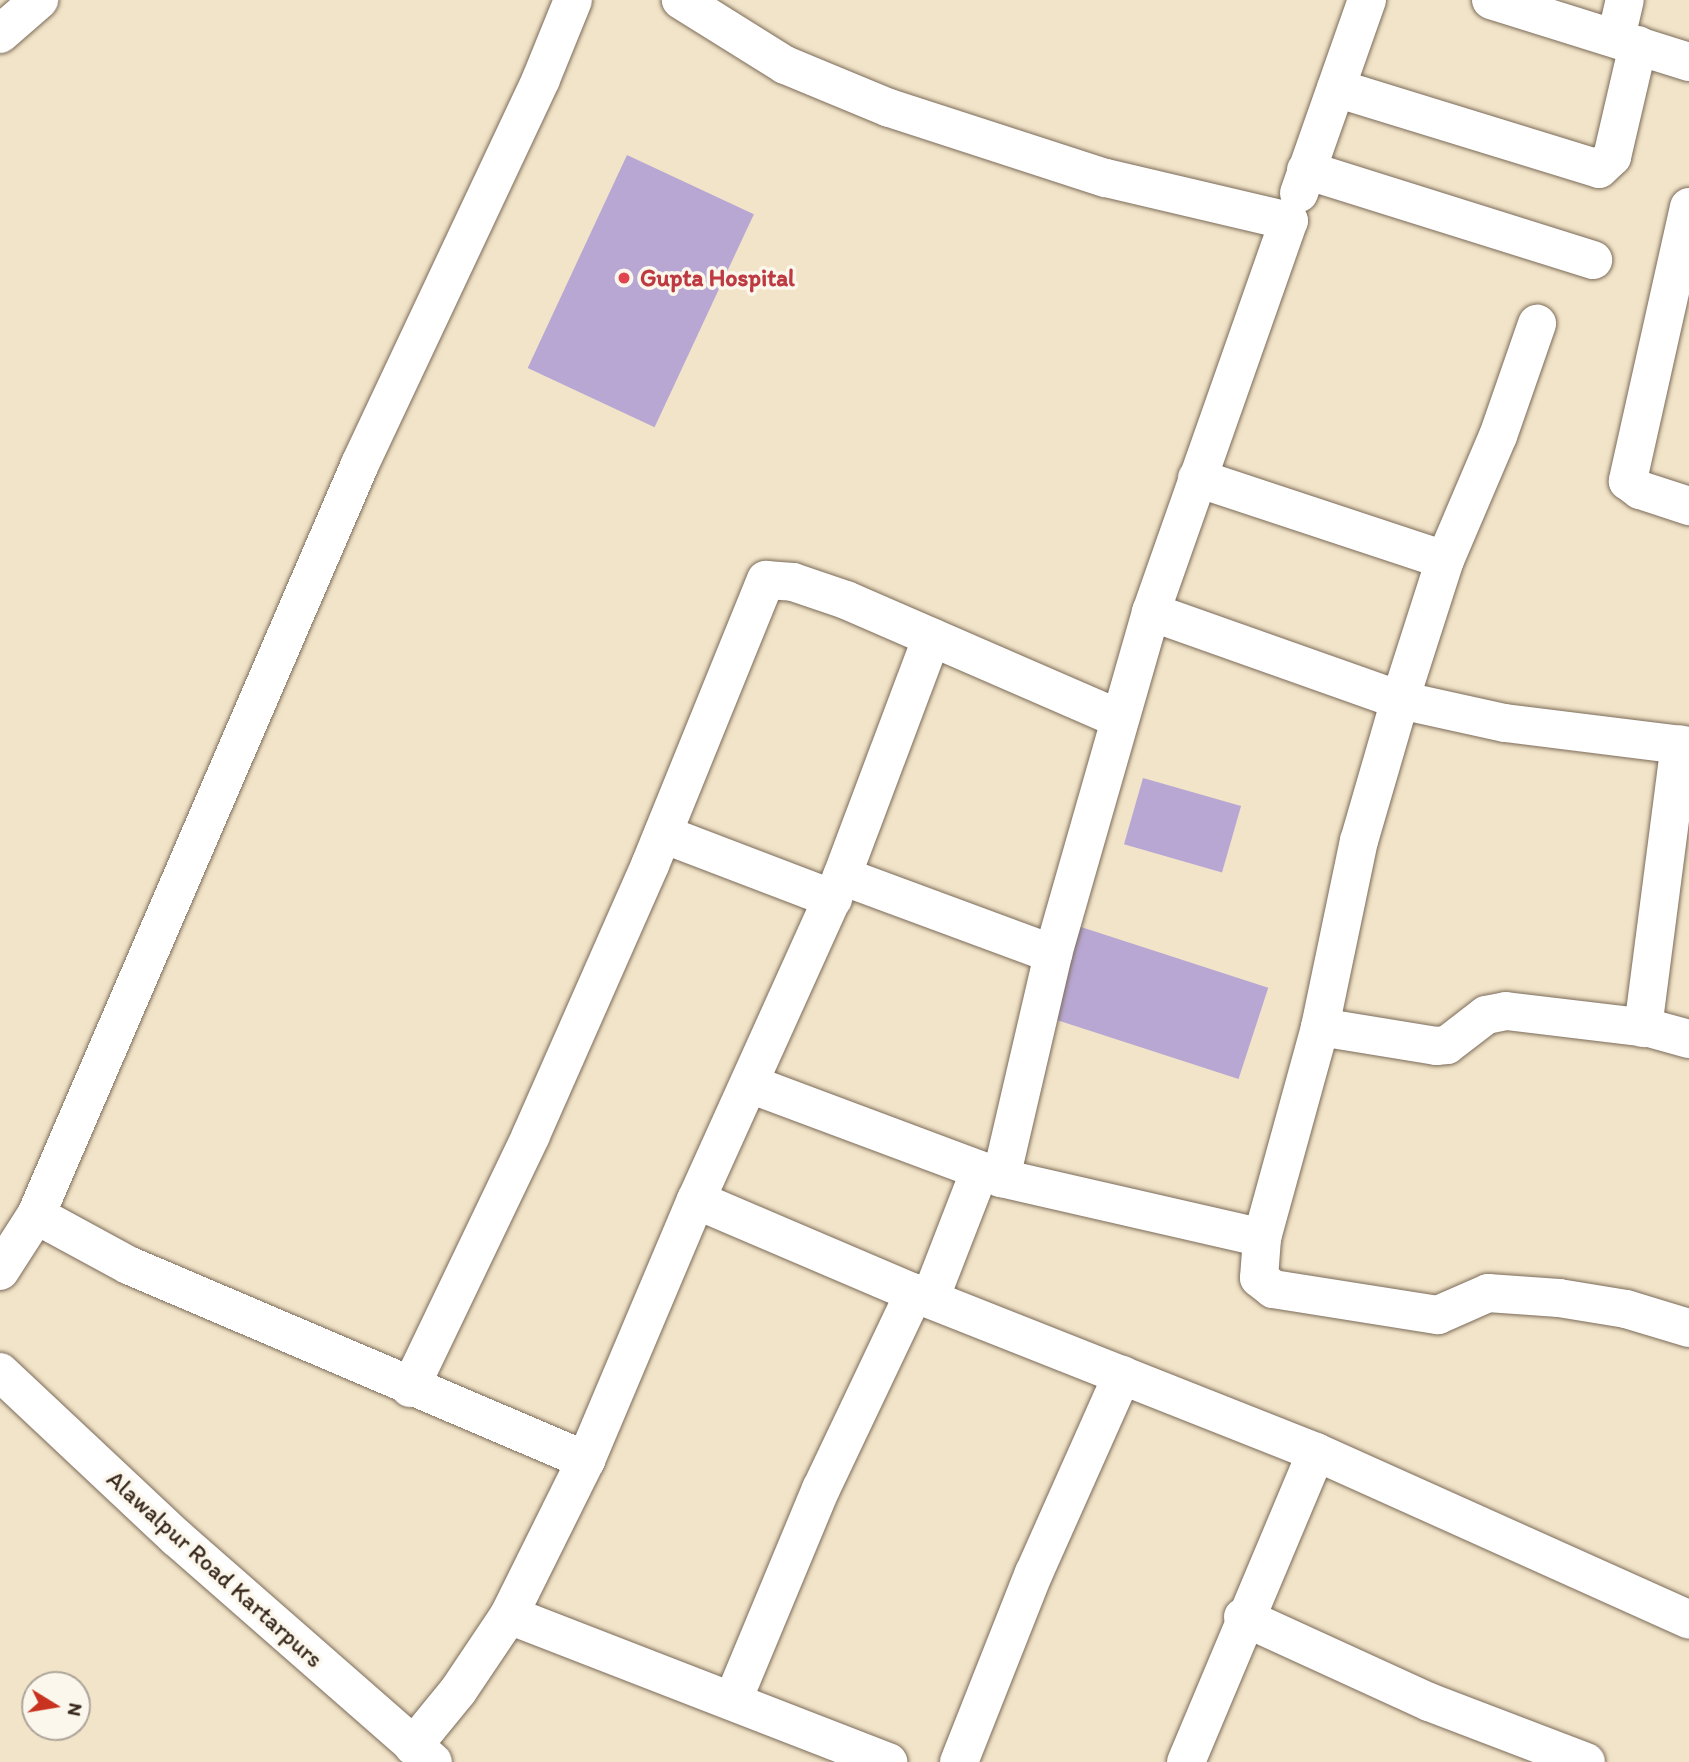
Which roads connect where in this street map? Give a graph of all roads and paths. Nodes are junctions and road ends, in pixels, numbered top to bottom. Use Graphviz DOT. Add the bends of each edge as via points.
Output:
graph roads {
  1 [pos="38,0"];
  2 [pos="573,0"];
  3 [pos="681,0"];
  4 [pos="1367,0"];
  5 [pos="1491,0"];
  6 [pos="1625,0"];
  7 [pos="0,34"];
  8 [pos="1627,41"];
  9 [pos="1689,62"];
  10 [pos="1336,88"];
  11 [pos="1306,170"];
  12 [pos="1689,207"];
  13 [pos="1289,221"];
  14 [pos="1593,260"];
  15 [pos="1537,324"];
  16 [pos="1197,478"];
  17 [pos="1689,506"];
  18 [pos="1445,561"];
  19 [pos="1151,612"];
  20 [pos="932,637"];
  21 [pos="1400,700"];
  22 [pos="1117,718"];
  23 [pos="1685,745"];
  24 [pos="663,834"];
  25 [pos="837,888"];
  26 [pos="1053,954"];
  27 [pos="1320,1027"];
  28 [pos="1643,1028"];
  29 [pos="1689,1039"];
  30 [pos="750,1084"];
  31 [pos="990,1174"];
  32 [pos="696,1200"];
  33 [pos="36,1214"];
  34 [pos="1262,1238"];
  35 [pos="0,1271"];
  36 [pos="922,1296"];
  37 [pos="1689,1328"];
  38 [pos="0,1372"];
  39 [pos="1122,1375"];
  40 [pos="410,1388"];
  41 [pos="1316,1452"];
  42 [pos="586,1460"];
  43 [pos="509,1615"];
  44 [pos="1243,1618"];
  45 [pos="1689,1620"];
  46 [pos="733,1700"];
  47 [pos="423,1754"];
  48 [pos="888,1762"];
  49 [pos="959,1762"];
  50 [pos="1186,1762"];
  51 [pos="1586,1762"];
  1 -- 7 [label="street"];
  2 -- 33 [label="street" via="541,79 360,464"];
  3 -- 13 [label="street" via="785,65 889,108 1105,178"];
  4 -- 10 [label="street"];
  5 -- 8 [label="street"];
  6 -- 8 [label="street"];
  8 -- 9 [label="street"];
  8 -- 10 [label="street" via="1612,157 1599,169"];
  10 -- 11 [label="street"];
  11 -- 13 [label="street"];
  11 -- 14 [label="street"];
  12 -- 17 [label="street" via="1628,481 1640,490"];
  13 -- 16 [label="street"];
  15 -- 18 [label="street" via="1498,436"];
  16 -- 18 [label="street"];
  16 -- 19 [label="street"];
  18 -- 21 [label="street"];
  19 -- 21 [label="street"];
  19 -- 22 [label="street"];
  20 -- 22 [label="street"];
  20 -- 24 [label="street" via="846,600 793,582 766,580"];
  20 -- 25 [label="street"];
  21 -- 23 [label="street" via="1505,723"];
  21 -- 27 [label="street" via="1359,841"];
  22 -- 26 [label="street"];
  23 -- 28 [label="street"];
  24 -- 25 [label="street"];
  24 -- 40 [label="street" via="531,1135"];
  25 -- 26 [label="street"];
  25 -- 30 [label="street"];
  26 -- 31 [label="street"];
  27 -- 28 [label="street" via="1425,1046 1447,1045 1496,1012"];
  27 -- 34 [label="street"];
  28 -- 29 [label="street"];
  30 -- 31 [label="street"];
  30 -- 32 [label="street"];
  31 -- 34 [label="street"];
  31 -- 36 [label="street"];
  32 -- 36 [label="street"];
  32 -- 42 [label="street"];
  33 -- 35 [label="street"];
  33 -- 40 [label="street" via="128,1265"];
  34 -- 37 [label="street" via="1259,1278 1273,1289 1438,1315 1488,1293 1559,1298 1626,1309"];
  36 -- 39 [label="street"];
  36 -- 46 [label="street" via="821,1489"];
  38 -- 47 [label="street, Alawalpur Road Kartarpurs" via="177,1538"];
  39 -- 41 [label="street"];
  39 -- 49 [label="street" via="1034,1573"];
  40 -- 42 [label="street"];
  41 -- 44 [label="street"];
  41 -- 45 [label="street"];
  42 -- 43 [label="street"];
  43 -- 46 [label="street"];
  43 -- 47 [label="street"];
  44 -- 50 [label="street"];
  44 -- 51 [label="street" via="1429,1702"];
  46 -- 48 [label="street"];
}
